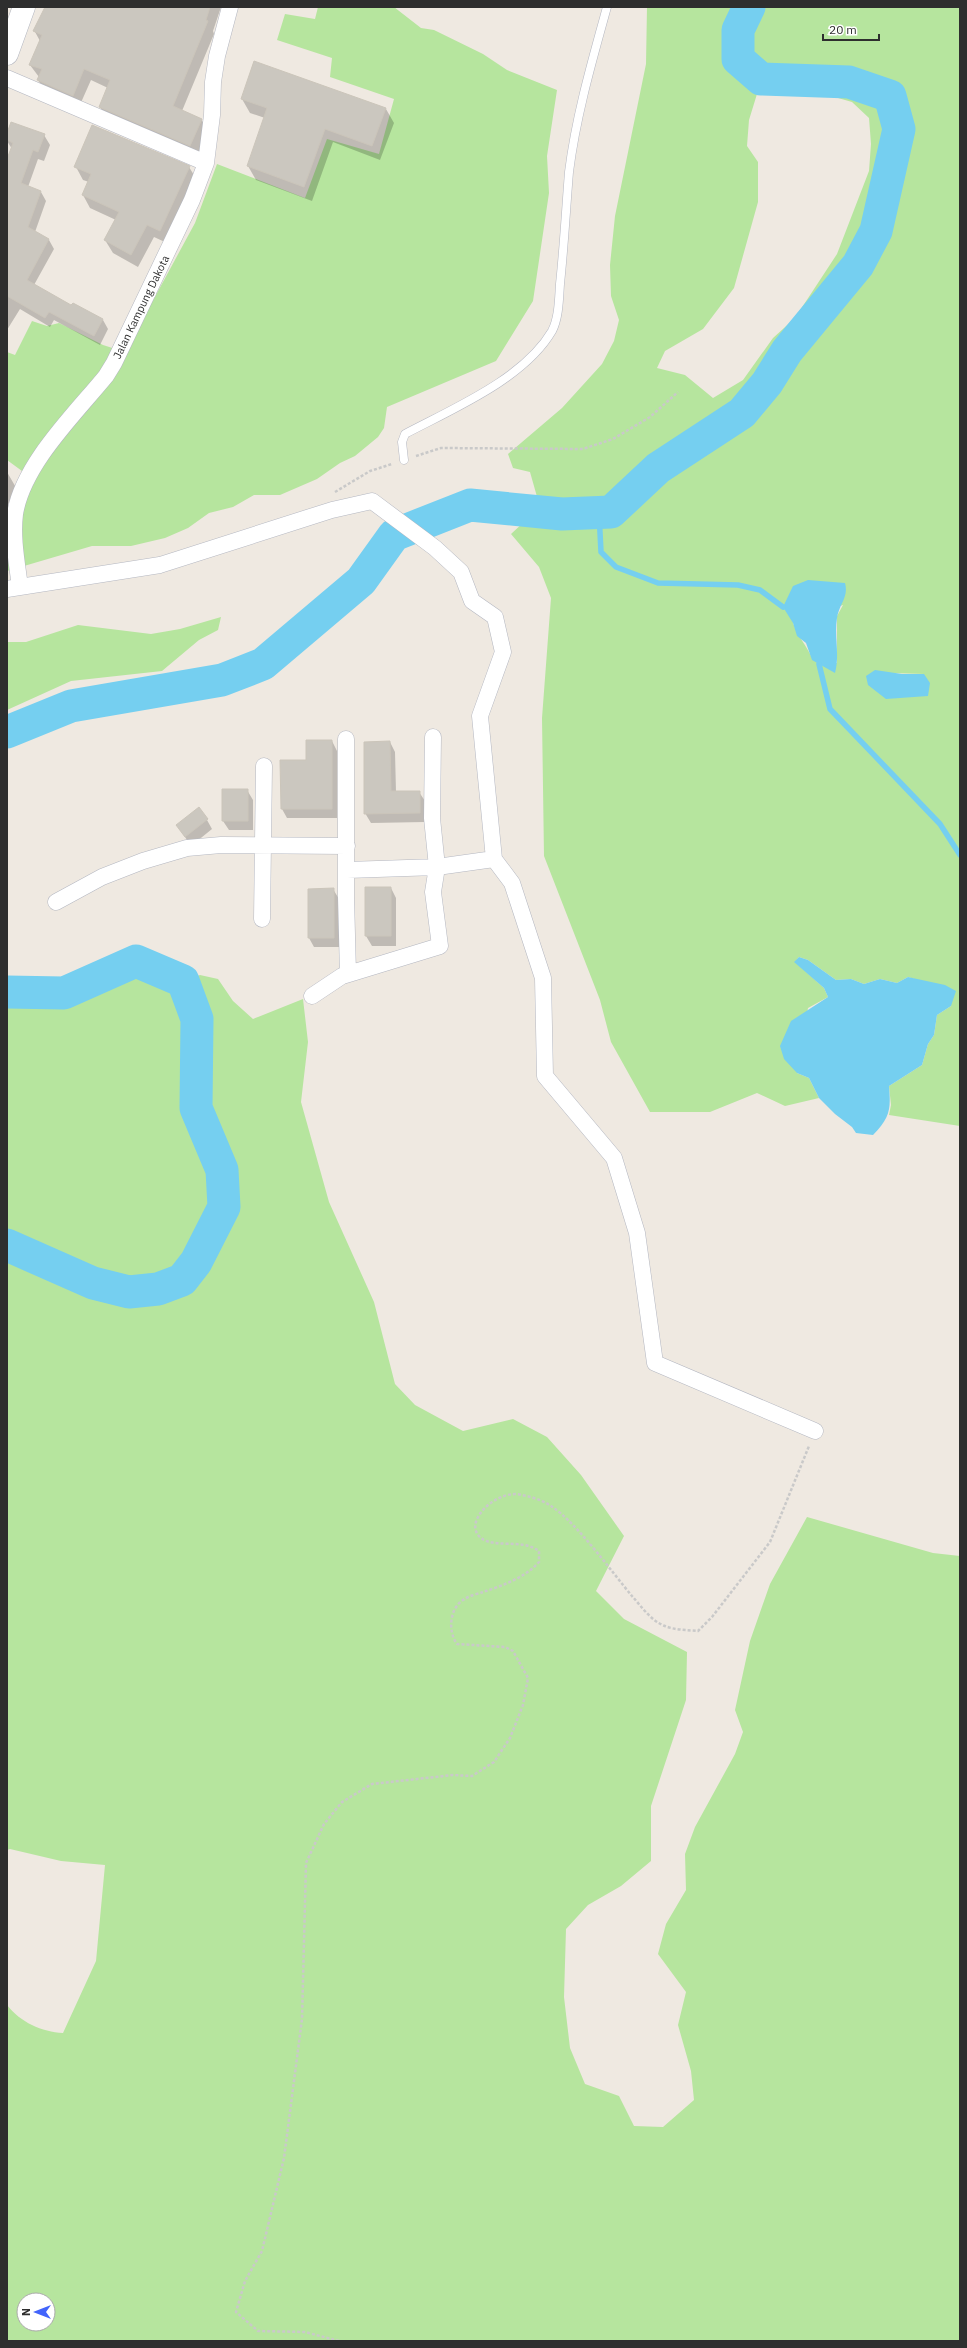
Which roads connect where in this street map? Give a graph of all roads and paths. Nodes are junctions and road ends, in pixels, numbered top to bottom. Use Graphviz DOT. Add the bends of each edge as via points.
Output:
graph roads {
  1 [pos="24,7"];
  2 [pos="230,7"];
  3 [pos="607,7"];
  4 [pos="7,54"];
  5 [pos="7,78"];
  6 [pos="206,163"];
  7 [pos="678,392"];
  8 [pos="404,460"];
  9 [pos="332,510"];
  10 [pos="14,588"];
  11 [pos="434,737"];
  12 [pos="346,739"];
  13 [pos="264,766"];
  14 [pos="263,846"];
  15 [pos="348,846"];
  16 [pos="494,859"];
  17 [pos="437,867"];
  18 [pos="347,870"];
  19 [pos="56,902"];
  20 [pos="262,919"];
  21 [pos="348,974"];
  22 [pos="312,996"];
  23 [pos="815,1431"];
  24 [pos="339,2341"];
  1 -- 4 [label="main road"];
  2 -- 6 [label="street, Jalan Kampung Dakota" via="214,76"];
  3 -- 8 [label="lane" via="582,102 570,171 558,302 552,330 534,354 509,375 466,402 405,434 402,442"];
  5 -- 6 [label="street"];
  6 -- 10 [label="street, Jalan Kampung Dakota" via="192,200 114,363 38,461 23,490 15,514"];
  7 -- 8 [label="path" via="650,417 613,439 583,449 441,448"];
  8 -- 9 [label="path" via="370,471 335,490"];
  9 -- 10 [label="street" via="160,565"];
  9 -- 16 [label="street" via="372,501 435,548 461,572 472,601 495,617 503,652 480,716"];
  11 -- 17 [label="street" via="432,818"];
  12 -- 15 [label="street"];
  13 -- 14 [label="street"];
  14 -- 15 [label="street"];
  14 -- 19 [label="street" via="188,848 143,861 102,877"];
  14 -- 20 [label="street"];
  15 -- 18 [label="street"];
  16 -- 17 [label="street"];
  16 -- 23 [label="street" via="512,883 543,978 545,1012 542,1042 545,1076 614,1158 637,1233 655,1363"];
  17 -- 18 [label="street"];
  17 -- 21 [label="street" via="434,892 440,946"];
  18 -- 21 [label="street"];
  21 -- 22 [label="street"];
  23 -- 24 [label="path" via="770,1542 712,1617 698,1631 665,1626 646,1613 575,1528 551,1506 536,1498 517,1493 505,1494 487,1505 479,1516 476,1528 480,1536 488,1542 531,1545 539,1551 540,1562 531,1572 462,1600 450,1628 457,1644 505,1647 513,1651 520,1661 528,1678 523,1705 510,1738 494,1762 472,1776 453,1775 372,1784 366,1787 342,1802 324,1824 306,1863 302,2019 284,2158 262,2251 245,2281 236,2312 258,2331 305,2332"];
}
